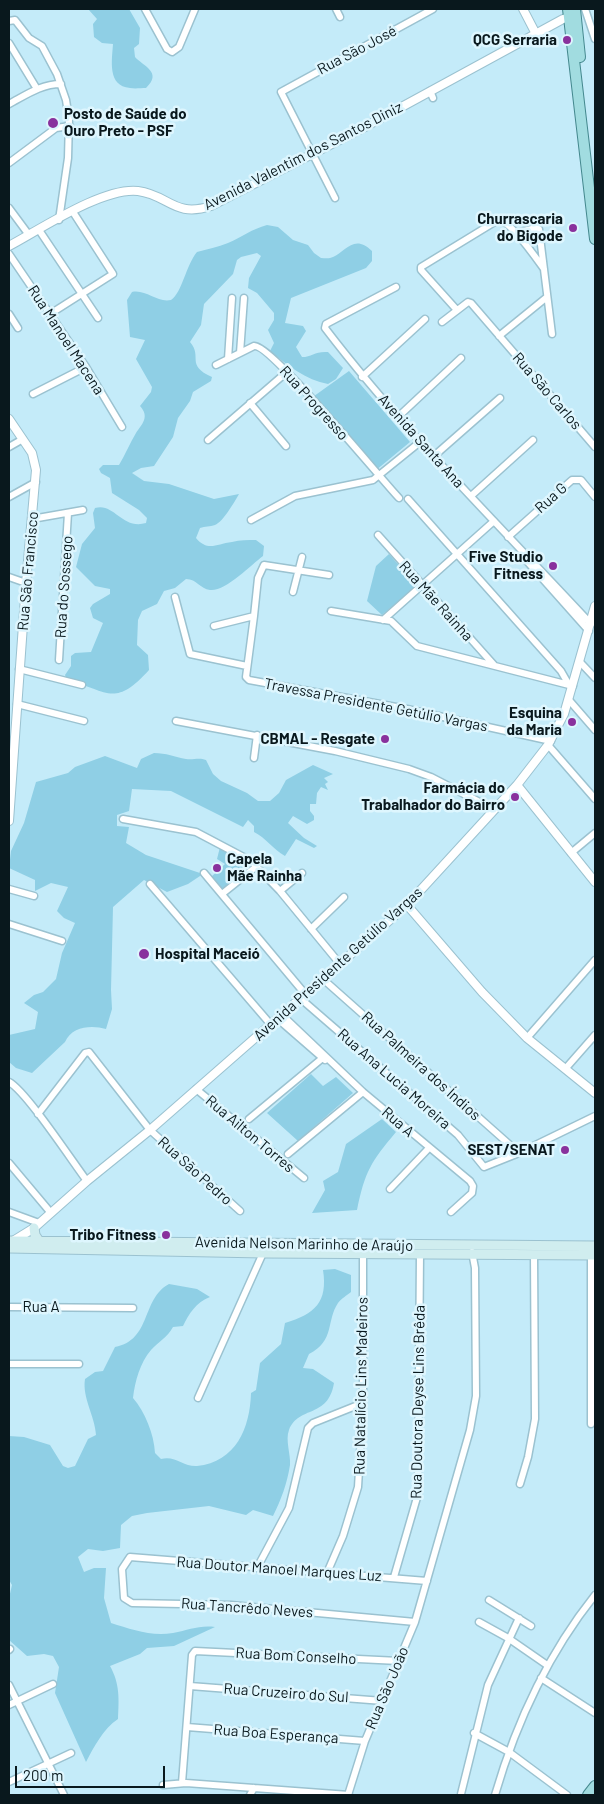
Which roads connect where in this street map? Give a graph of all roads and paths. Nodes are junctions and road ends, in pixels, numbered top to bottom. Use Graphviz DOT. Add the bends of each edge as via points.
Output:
graph roads {
  1 [pos="145,9"];
  2 [pos="195,9"];
  3 [pos="336,9"];
  4 [pos="434,9"];
  5 [pos="523,9"];
  6 [pos="585,9"];
  7 [pos="572,13"];
  8 [pos="340,17"];
  9 [pos="9,21"];
  10 [pos="594,31"];
  11 [pos="536,34"];
  12 [pos="595,39"];
  13 [pos="9,43"];
  14 [pos="61,84"];
  15 [pos="37,89"];
  16 [pos="10,102"];
  17 [pos="70,126"];
  18 [pos="313,153"];
  19 [pos="9,163"];
  20 [pos="595,184"];
  21 [pos="335,198"];
  22 [pos="9,208"];
  23 [pos="73,212"];
  24 [pos="59,220"];
  25 [pos="39,230"];
  26 [pos="516,233"];
  27 [pos="29,235"];
  28 [pos="595,238"];
  29 [pos="9,246"];
  30 [pos="9,254"];
  31 [pos="544,268"];
  32 [pos="396,287"];
  33 [pos="83,293"];
  34 [pos="547,297"];
  35 [pos="232,298"];
  36 [pos="244,298"];
  37 [pos="456,310"];
  38 [pos="9,314"];
  39 [pos="50,314"];
  40 [pos="98,318"];
  41 [pos="424,319"];
  42 [pos="442,322"];
  43 [pos="18,328"];
  44 [pos="552,334"];
  45 [pos="499,336"];
  46 [pos="240,353"];
  47 [pos="461,358"];
  48 [pos="228,359"];
  49 [pos="216,365"];
  50 [pos="86,366"];
  51 [pos="288,372"];
  52 [pos="362,376"];
  53 [pos="33,394"];
  54 [pos="500,398"];
  55 [pos="250,403"];
  56 [pos="398,416"];
  57 [pos="9,419"];
  58 [pos="122,427"];
  59 [pos="23,439"];
  60 [pos="208,440"];
  61 [pos="533,440"];
  62 [pos="420,442"];
  63 [pos="286,446"];
  64 [pos="9,447"];
  65 [pos="595,447"];
  66 [pos="434,456"];
  67 [pos="379,477"];
  68 [pos="36,482"];
  69 [pos="471,496"];
  70 [pos="9,497"];
  71 [pos="595,497"];
  72 [pos="399,498"];
  73 [pos="408,499"];
  74 [pos="83,510"];
  75 [pos="68,513"];
  76 [pos="32,519"];
  77 [pos="251,520"];
  78 [pos="494,521"];
  79 [pos="378,535"];
  80 [pos="508,537"];
  81 [pos="457,554"];
  82 [pos="302,557"];
  83 [pos="298,570"];
  84 [pos="329,575"];
  85 [pos="9,578"];
  86 [pos="26,583"];
  87 [pos="422,585"];
  88 [pos="293,592"];
  89 [pos="175,597"];
  90 [pos="595,606"];
  91 [pos="331,610"];
  92 [pos="254,616"];
  93 [pos="595,616"];
  94 [pos="384,620"];
  95 [pos="214,626"];
  96 [pos="590,627"];
  97 [pos="59,660"];
  98 [pos="580,662"];
  99 [pos="247,666"];
  100 [pos="494,666"];
  101 [pos="19,669"];
  102 [pos="595,678"];
  103 [pos="82,685"];
  104 [pos="571,686"];
  105 [pos="569,700"];
  106 [pos="17,704"];
  107 [pos="84,721"];
  108 [pos="176,721"];
  109 [pos="595,730"];
  110 [pos="257,735"];
  111 [pos="549,743"];
  112 [pos="254,758"];
  113 [pos="517,785"];
  114 [pos="595,800"];
  115 [pos="494,809"];
  116 [pos="123,819"];
  117 [pos="9,821"];
  118 [pos="595,834"];
  119 [pos="571,853"];
  120 [pos="258,866"];
  121 [pos="204,873"];
  122 [pos="302,873"];
  123 [pos="595,882"];
  124 [pos="150,884"];
  125 [pos="9,889"];
  126 [pos="280,891"];
  127 [pos="222,894"];
  128 [pos="34,896"];
  129 [pos="344,897"];
  130 [pos="406,906"];
  131 [pos="9,924"];
  132 [pos="311,929"];
  133 [pos="62,941"];
  134 [pos="595,960"];
  135 [pos="340,964"];
  136 [pos="324,980"];
  137 [pos="304,997"];
  138 [pos="281,1018"];
  139 [pos="272,1026"];
  140 [pos="595,1035"];
  141 [pos="528,1038"];
  142 [pos="325,1058"];
  143 [pos="566,1068"];
  144 [pos="9,1082"];
  145 [pos="196,1089"];
  146 [pos="363,1092"];
  147 [pos="595,1093"];
  148 [pos="38,1114"];
  149 [pos="595,1116"];
  150 [pos="249,1119"];
  151 [pos="150,1130"];
  152 [pos="429,1148"];
  153 [pos="519,1153"];
  154 [pos="288,1154"];
  155 [pos="9,1163"];
  156 [pos="304,1178"];
  157 [pos="87,1181"];
  158 [pos="390,1189"];
  159 [pos="240,1211"];
  160 [pos="9,1212"];
  161 [pos="451,1212"];
  162 [pos="51,1213"];
  163 [pos="36,1226"];
  164 [pos="39,1241"];
  165 [pos="10,1243"];
  166 [pos="595,1246"];
  167 [pos="163,1247"];
  168 [pos="312,1249"];
  169 [pos="472,1250"];
  170 [pos="263,1253"];
  171 [pos="363,1254"];
  172 [pos="420,1254"];
  173 [pos="534,1254"];
  174 [pos="593,1255"];
  175 [pos="9,1307"];
  176 [pos="132,1308"];
  177 [pos="9,1364"];
  178 [pos="79,1364"];
  179 [pos="198,1398"];
  180 [pos="363,1403"];
  181 [pos="591,1424"];
  182 [pos="520,1484"];
  183 [pos="130,1557"];
  184 [pos="257,1568"];
  185 [pos="327,1573"];
  186 [pos="394,1577"];
  187 [pos="427,1581"];
  188 [pos="489,1600"];
  189 [pos="594,1600"];
  190 [pos="519,1618"];
  191 [pos="415,1622"];
  192 [pos="478,1622"];
  193 [pos="531,1626"];
  194 [pos="508,1638"];
  195 [pos="399,1661"];
  196 [pos="547,1665"];
  197 [pos="541,1678"];
  198 [pos="53,1684"];
  199 [pos="9,1685"];
  200 [pos="190,1686"];
  201 [pos="17,1701"];
  202 [pos="383,1701"];
  203 [pos="9,1705"];
  204 [pos="595,1713"];
  205 [pos="187,1727"];
  206 [pos="474,1733"];
  207 [pos="365,1741"];
  208 [pos="509,1752"];
  209 [pos="71,1753"];
  210 [pos="48,1764"];
  211 [pos="9,1782"];
  212 [pos="182,1783"];
  213 [pos="163,1785"];
  214 [pos="595,1786"];
  215 [pos="254,1788"];
  216 [pos="461,1794"];
  217 [pos="64,1795"];
  218 [pos="250,1795"];
  219 [pos="348,1795"];
  220 [pos="495,1795"];
  221 [pos="567,1795"];
  222 [pos="588,1795"];
  1 -- 2 [label="street" via="167,49 172,52 179,48"];
  3 -- 8 [label="street"];
  4 -- 18 [label="street, Rua São José" via="281,91"];
  5 -- 11 [label="street"];
  6 -- 10 [label="street"];
  7 -- 11 [label="street, Avenida Valentim dos Santos Diniz"];
  7 -- 20 [label="main road"];
  7 -- 28 [label="main road"];
  9 -- 14 [label="street" via="15,20 29,38 42,46"];
  10 -- 12 [label="street"];
  11 -- 18 [label="street, Avenida Valentim dos Santos Diniz" via="432,95 361,125"];
  13 -- 15 [label="street"];
  14 -- 15 [label="street"];
  14 -- 17 [label="street"];
  15 -- 16 [label="street"];
  17 -- 19 [label="street" via="56,128"];
  17 -- 24 [label="street"];
  18 -- 21 [label="street"];
  18 -- 23 [label="street, Avenida Valentim dos Santos Diniz" via="199,210 185,210 146,193 130,191 108,195"];
  22 -- 27 [label="street"];
  23 -- 24 [label="street, Avenida Valentim dos Santos Diniz"];
  23 -- 33 [label="street" via="113,274"];
  24 -- 25 [label="street, Avenida Valentim dos Santos Diniz"];
  25 -- 27 [label="street, Avenida Valentim dos Santos Diniz"];
  25 -- 33 [label="street"];
  26 -- 31 [label="street"];
  26 -- 31 [label="street" via="538,228"];
  26 -- 37 [label="street" via="498,220 421,267"];
  27 -- 29 [label="street, Avenida Valentim dos Santos Diniz"];
  30 -- 39 [label="street, Rua Manoel Macena"];
  31 -- 34 [label="street"];
  32 -- 52 [label="street, Avenida Santa Ana" via="325,326"];
  33 -- 39 [label="street"];
  33 -- 40 [label="street"];
  34 -- 44 [label="street"];
  34 -- 45 [label="street"];
  35 -- 48 [label="street"];
  36 -- 46 [label="street"];
  37 -- 42 [label="street"];
  37 -- 45 [label="street, Rua São Carlos" via="469,302"];
  38 -- 43 [label="street"];
  39 -- 50 [label="street, Rua Manoel Macena"];
  41 -- 52 [label="street"];
  45 -- 65 [label="street, Rua São Carlos"];
  46 -- 48 [label="street, Rua Progresso"];
  46 -- 51 [label="street, Rua Progresso" via="259,345"];
  47 -- 56 [label="street"];
  48 -- 49 [label="street, Rua Progresso"];
  50 -- 53 [label="street"];
  50 -- 58 [label="street, Rua Manoel Macena"];
  51 -- 55 [label="street"];
  51 -- 67 [label="street, Rua Progresso"];
  52 -- 56 [label="street, Avenida Santa Ana"];
  54 -- 66 [label="street"];
  55 -- 60 [label="street"];
  55 -- 63 [label="street"];
  56 -- 62 [label="street, Avenida Santa Ana"];
  57 -- 59 [label="street, Rua São Francisco"];
  59 -- 64 [label="street"];
  59 -- 68 [label="street, Rua São Francisco" via="35,463"];
  61 -- 69 [label="street"];
  62 -- 66 [label="street, Avenida Santa Ana"];
  62 -- 67 [label="street"];
  66 -- 69 [label="street, Avenida Santa Ana"];
  67 -- 72 [label="street, Rua Progresso"];
  67 -- 77 [label="street" via="295,496"];
  68 -- 70 [label="street"];
  68 -- 76 [label="street, Rua São Francisco"];
  69 -- 78 [label="street, Avenida Santa Ana"];
  71 -- 80 [label="street, Rua G" via="581,480 572,480"];
  73 -- 81 [label="street"];
  74 -- 75 [label="street"];
  75 -- 76 [label="street"];
  75 -- 97 [label="street, Rua do Sossego"];
  76 -- 86 [label="street, Rua São Francisco"];
  78 -- 80 [label="street, Avenida Santa Ana"];
  78 -- 81 [label="street"];
  79 -- 87 [label="street, Rua Mãe Rainha"];
  80 -- 96 [label="street, Avenida Santa Ana"];
  81 -- 87 [label="street"];
  81 -- 104 [label="street"];
  82 -- 83 [label="street"];
  83 -- 84 [label="street"];
  83 -- 88 [label="street"];
  83 -- 92 [label="street, Travessa Presidente Getúlio Vargas" via="264,565 258,578"];
  85 -- 86 [label="street"];
  86 -- 101 [label="street, Rua São Francisco"];
  87 -- 94 [label="street"];
  87 -- 100 [label="street, Rua Mãe Rainha"];
  89 -- 99 [label="street" via="190,654"];
  90 -- 96 [label="street, Avenida Presidente Getúlio Vargas"];
  91 -- 94 [label="street"];
  92 -- 95 [label="street"];
  92 -- 99 [label="street, Travessa Presidente Getúlio Vargas"];
  93 -- 96 [label="street, Avenida Presidente Getúlio Vargas"];
  94 -- 100 [label="street" via="395,624 417,646"];
  96 -- 98 [label="street, Avenida Presidente Getúlio Vargas"];
  98 -- 102 [label="street"];
  98 -- 104 [label="street, Avenida Presidente Getúlio Vargas"];
  99 -- 111 [label="street, Travessa Presidente Getúlio Vargas" via="246,677 249,680 407,708"];
  100 -- 104 [label="street"];
  101 -- 103 [label="street"];
  101 -- 106 [label="street, Rua São Francisco"];
  104 -- 105 [label="street, Avenida Presidente Getúlio Vargas"];
  105 -- 109 [label="street"];
  105 -- 111 [label="street, Avenida Presidente Getúlio Vargas"];
  106 -- 107 [label="street"];
  106 -- 117 [label="street, Rua São Francisco"];
  108 -- 110 [label="street"];
  110 -- 112 [label="street"];
  110 -- 115 [label="street" via="409,769"];
  111 -- 113 [label="street, Avenida Presidente Getúlio Vargas"];
  111 -- 114 [label="street"];
  113 -- 115 [label="street, Avenida Presidente Getúlio Vargas"];
  113 -- 119 [label="street"];
  115 -- 130 [label="street, Avenida Presidente Getúlio Vargas"];
  116 -- 120 [label="street" via="196,832"];
  118 -- 119 [label="street"];
  119 -- 123 [label="street"];
  120 -- 126 [label="street"];
  120 -- 127 [label="street"];
  121 -- 127 [label="street, Rua Ana Lucia Moreira"];
  122 -- 126 [label="street"];
  124 -- 139 [label="street"];
  125 -- 128 [label="street"];
  126 -- 132 [label="street"];
  127 -- 137 [label="street, Rua Ana Lucia Moreira"];
  129 -- 132 [label="street"];
  130 -- 135 [label="street, Avenida Presidente Getúlio Vargas"];
  130 -- 141 [label="street" via="482,992"];
  131 -- 133 [label="street"];
  132 -- 135 [label="street"];
  134 -- 141 [label="street"];
  135 -- 136 [label="street, Avenida Presidente Getúlio Vargas"];
  136 -- 137 [label="street, Avenida Presidente Getúlio Vargas"];
  136 -- 153 [label="street, Rua Palmeira dos Índios"];
  137 -- 138 [label="street, Avenida Presidente Getúlio Vargas"];
  137 -- 153 [label="street, Rua Ana Lucia Moreira" via="458,1135 481,1165 486,1167"];
  138 -- 139 [label="street, Avenida Presidente Getúlio Vargas"];
  138 -- 142 [label="street, Rua A"];
  139 -- 145 [label="street, Avenida Presidente Getúlio Vargas"];
  140 -- 143 [label="street"];
  141 -- 143 [label="street"];
  142 -- 146 [label="street, Rua A"];
  142 -- 150 [label="street"];
  143 -- 147 [label="street"];
  144 -- 148 [label="street"];
  145 -- 151 [label="street, Avenida Presidente Getúlio Vargas"];
  145 -- 156 [label="street, Rua Ailton Torres"];
  146 -- 152 [label="street, Rua A"];
  146 -- 154 [label="street"];
  148 -- 151 [label="street, Rua São Pedro" via="88,1052"];
  148 -- 157 [label="street"];
  149 -- 153 [label="street"];
  151 -- 157 [label="street, Avenida Presidente Getúlio Vargas"];
  151 -- 159 [label="street, Rua São Pedro"];
  152 -- 158 [label="street"];
  152 -- 161 [label="street, Rua A" via="473,1186 472,1193"];
  155 -- 162 [label="street"];
  157 -- 162 [label="street, Avenida Presidente Getúlio Vargas"];
  160 -- 163 [label="street"];
  162 -- 163 [label="street, Avenida Presidente Getúlio Vargas"];
  163 -- 164 [label="main road" via="35,1235"];
  163 -- 165 [label="street, Avenida Presidente Getúlio Vargas"];
  164 -- 165 [label="main road, Avenida Nelson Marinho de Araújo"];
  164 -- 167 [label="main road, Avenida Nelson Marinho de Araújo"];
  165 -- 167 [label="main road, Avenida Nelson Marinho de Araújo"];
  166 -- 169 [label="main road, Avenida Nelson Marinho de Araújo"];
  167 -- 168 [label="main road, Avenida Nelson Marinho de Araújo"];
  167 -- 170 [label="main road, Avenida Nelson Marinho de Araújo"];
  168 -- 169 [label="main road, Avenida Nelson Marinho de Araújo"];
  168 -- 170 [label="main road, Avenida Nelson Marinho de Araújo"];
  168 -- 171 [label="main road, Avenida Nelson Marinho de Araújo"];
  169 -- 172 [label="main road, Avenida Nelson Marinho de Araújo"];
  169 -- 173 [label="main road"];
  169 -- 187 [label="street, Rua São João" via="476,1278 475,1410"];
  170 -- 179 [label="street"];
  171 -- 172 [label="main road, Avenida Nelson Marinho de Araújo"];
  171 -- 180 [label="street, Rua Natalício Lins Madeiros"];
  172 -- 186 [label="street, Rua Doutora Deyse Lins Brêda" via="418,1494"];
  173 -- 174 [label="main road"];
  173 -- 182 [label="street" via="534,1419"];
  174 -- 181 [label="street"];
  175 -- 176 [label="street, Rua A"];
  177 -- 178 [label="street"];
  180 -- 184 [label="street" via="308,1428 289,1508"];
  180 -- 185 [label="street, Rua Natalício Lins Madeiros" via="358,1487 343,1536"];
  183 -- 184 [label="street, Rua Doutor Manoel Marques Luz"];
  183 -- 191 [label="street, Rua Tancrêdo Neves" via="122,1569 122,1592 128,1602 231,1605"];
  184 -- 185 [label="street, Rua Doutor Manoel Marques Luz"];
  185 -- 186 [label="street, Rua Doutor Manoel Marques Luz"];
  186 -- 187 [label="street, Rua Doutor Manoel Marques Luz"];
  187 -- 191 [label="street, Rua São João"];
  188 -- 190 [label="street"];
  189 -- 196 [label="street"];
  190 -- 193 [label="street"];
  190 -- 194 [label="street"];
  191 -- 195 [label="street, Rua São João"];
  192 -- 194 [label="street"];
  194 -- 196 [label="street"];
  194 -- 206 [label="street" via="488,1685"];
  195 -- 200 [label="street, Rua Bom Conselho" via="198,1650 193,1653"];
  195 -- 202 [label="street, Rua São João"];
  196 -- 197 [label="street"];
  197 -- 204 [label="street"];
  197 -- 208 [label="street"];
  198 -- 201 [label="street"];
  199 -- 201 [label="street"];
  200 -- 202 [label="street, Rua Cruzeiro do Sul"];
  200 -- 205 [label="street"];
  201 -- 203 [label="street"];
  201 -- 210 [label="street"];
  202 -- 207 [label="street, Rua São João"];
  205 -- 207 [label="street, Rua Boa Esperança"];
  205 -- 212 [label="street"];
  206 -- 208 [label="street"];
  206 -- 216 [label="street"];
  207 -- 219 [label="street, Rua São João"];
  208 -- 220 [label="street"];
  208 -- 221 [label="street"];
  209 -- 210 [label="street"];
  210 -- 211 [label="street"];
  210 -- 217 [label="street"];
  212 -- 213 [label="street"];
  212 -- 215 [label="street"];
  214 -- 222 [label="main road"];
  215 -- 218 [label="street"];
  215 -- 219 [label="street"];
}
